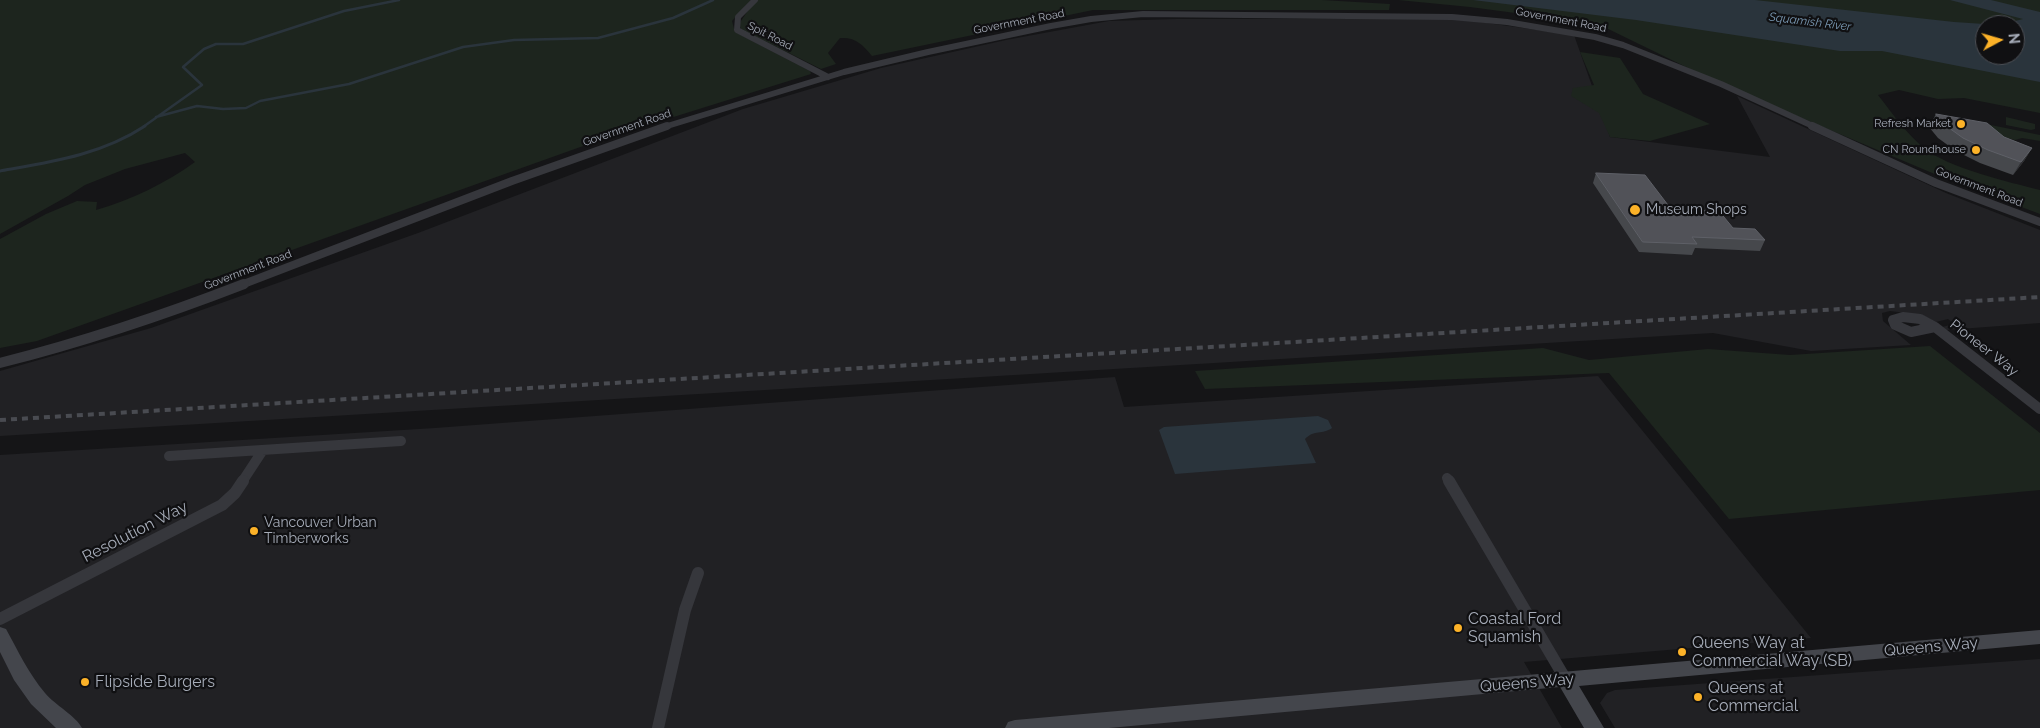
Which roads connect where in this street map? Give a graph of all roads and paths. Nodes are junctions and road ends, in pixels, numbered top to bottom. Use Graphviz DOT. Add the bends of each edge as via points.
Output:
graph roads {
  1 [pos="755,0"];
  2 [pos="828,77"];
  3 [pos="2040,222"];
  4 [pos="1935,327"];
  5 [pos="0,363"];
  6 [pos="2040,409"];
  7 [pos="402,441"];
  8 [pos="263,450"];
  9 [pos="169,456"];
  10 [pos="1448,478"];
  11 [pos="698,573"];
  12 [pos="0,619"];
  13 [pos="0,634"];
  14 [pos="2040,637"];
  15 [pos="1566,680"];
  16 [pos="72,728"];
  17 [pos="658,728"];
  18 [pos="1015,728"];
  19 [pos="1594,728"];
  1 -- 2 [label="street, Spit Road" via="740,15 735,23 736,30"];
  2 -- 3 [label="street, Government Road" via="1050,26 1117,16 1421,16 1506,22 1624,45 1740,92 1936,183"];
  2 -- 5 [label="street, Government Road" via="604,147 184,307 66,346"];
  4 -- 6 [label="street, Pioneer Way"];
  7 -- 8 [label="street"];
  8 -- 9 [label="street"];
  8 -- 12 [label="street, Resolution Way" via="235,493 222,504"];
  10 -- 15 [label="street"];
  11 -- 17 [label="street" via="685,610"];
  13 -- 16 [label="street" via="18,671 38,700"];
  14 -- 15 [label="street, Queens Way"];
  15 -- 18 [label="street, Queens Way"];
  15 -- 19 [label="street"];
}
